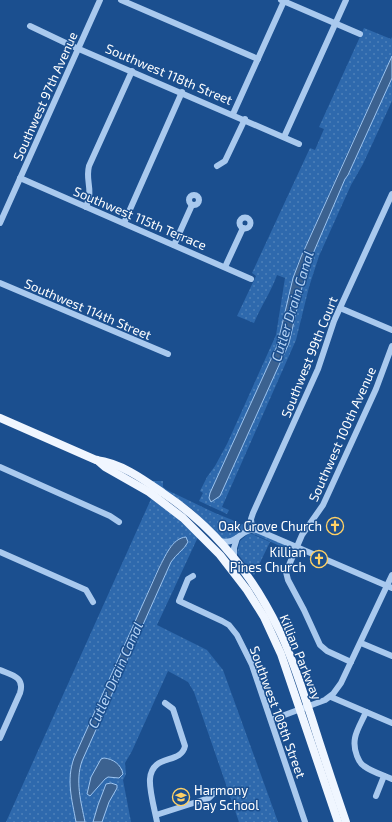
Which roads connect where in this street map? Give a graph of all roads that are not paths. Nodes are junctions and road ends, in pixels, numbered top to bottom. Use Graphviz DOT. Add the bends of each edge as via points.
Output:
graph roads {
  1 [pos="100,0"];
  2 [pos="121,0"];
  3 [pos="346,0"];
  4 [pos="283,1"];
  5 [pos="335,23"];
  6 [pos="30,26"];
  7 [pos="360,34"];
  8 [pos="79,48"];
  9 [pos="258,59"];
  10 [pos="132,71"];
  11 [pos="182,92"];
  12 [pos="233,114"];
  13 [pos="245,119"];
  14 [pos="284,137"];
  15 [pos="299,144"];
  16 [pos="217,166"];
  17 [pos="20,178"];
  18 [pos="392,194"];
  19 [pos="192,205"];
  20 [pos="86,207"];
  21 [pos="0,223"];
  22 [pos="124,223"];
  23 [pos="243,228"];
  24 [pos="174,245"];
  25 [pos="225,267"];
  26 [pos="251,279"];
  27 [pos="0,283"];
  28 [pos="340,308"];
  29 [pos="392,330"];
  30 [pos="392,346"];
  31 [pos="168,354"];
  32 [pos="0,418"];
  33 [pos="96,460"];
  34 [pos="0,468"];
  35 [pos="119,522"];
  36 [pos="252,530"];
  37 [pos="237,538"];
  38 [pos="219,541"];
  39 [pos="297,546"];
  40 [pos="0,552"];
  41 [pos="234,559"];
  42 [pos="392,575"];
  43 [pos="193,576"];
  44 [pos="390,587"];
  45 [pos="93,602"];
  46 [pos="361,643"];
  47 [pos="392,656"];
  48 [pos="351,662"];
  49 [pos="0,670"];
  50 [pos="331,697"];
  51 [pos="166,703"];
  52 [pos="304,709"];
  53 [pos="366,712"];
  54 [pos="271,720"];
  55 [pos="392,724"];
  56 [pos="0,738"];
  57 [pos="384,776"];
  58 [pos="392,779"];
  59 [pos="216,791"];
  60 [pos="376,796"];
  61 [pos="157,819"];
  62 [pos="305,822"];
  63 [pos="338,822"];
  64 [pos="346,822"];
  1 -- 8 [label="street, Southwest 97th Avenue"];
  2 -- 9 [label="street"];
  3 -- 5 [label="street"];
  4 -- 5 [label="street"];
  4 -- 9 [label="street"];
  5 -- 7 [label="street"];
  5 -- 14 [label="street"];
  6 -- 8 [label="street, Southwest 118th Street"];
  8 -- 10 [label="street, Southwest 118th Street"];
  8 -- 17 [label="street, Southwest 97th Avenue"];
  9 -- 12 [label="street"];
  10 -- 11 [label="street, Southwest 118th Street"];
  10 -- 20 [label="street" via="89,166 90,195"];
  11 -- 12 [label="street, Southwest 118th Street"];
  11 -- 22 [label="street"];
  12 -- 13 [label="street, Southwest 118th Street"];
  13 -- 14 [label="street, Southwest 118th Street"];
  13 -- 16 [label="street" via="225,160"];
  14 -- 15 [label="street, Southwest 118th Street"];
  17 -- 20 [label="street, Southwest 115th Terrace"];
  17 -- 21 [label="street, Southwest 97th Avenue"];
  18 -- 28 [label="street, Southwest 99th Court"];
  19 -- 24 [label="street"];
  20 -- 22 [label="street, Southwest 115th Terrace"];
  22 -- 24 [label="street, Southwest 115th Terrace"];
  23 -- 25 [label="street"];
  24 -- 25 [label="street, Southwest 115th Terrace"];
  25 -- 26 [label="street, Southwest 115th Terrace"];
  27 -- 31 [label="street, Southwest 114th Street"];
  28 -- 29 [label="street"];
  28 -- 36 [label="street, Southwest 99th Court" via="320,366 252,516"];
  30 -- 39 [label="street, Southwest 100th Avenue" via="376,389 323,505"];
  32 -- 33 [label="main road, Killian Parkway"];
  33 -- 38 [label="main road, Killian Parkway" via="108,461 154,487 188,512"];
  33 -- 52 [label="main road, Killian Parkway" via="169,507 199,533 226,562 247,590 270,629"];
  34 -- 35 [label="street"];
  36 -- 37 [label="street"];
  36 -- 39 [label="street"];
  37 -- 38 [label="street" via="228,542"];
  37 -- 41 [label="street"];
  38 -- 41 [label="main road, Killian Parkway"];
  39 -- 44 [label="street"];
  39 -- 48 [label="street, Southwest 100th Avenue" via="286,570 288,580 320,645"];
  40 -- 45 [label="street" via="86,590"];
  41 -- 52 [label="main road, Killian Parkway" via="258,592 277,626 290,655"];
  42 -- 44 [label="street"];
  43 -- 54 [label="street, Southwest 108th Street" via="188,579 179,601 222,621 237,634 252,665"];
  44 -- 46 [label="street"];
  46 -- 47 [label="street"];
  46 -- 48 [label="street"];
  48 -- 50 [label="street"];
  49 -- 56 [label="street" via="17,678 21,684 20,693"];
  50 -- 52 [label="street"];
  50 -- 53 [label="street"];
  51 -- 61 [label="street" via="173,709 185,746 181,754 161,761 152,770 150,783"];
  52 -- 54 [label="street"];
  52 -- 63 [label="main road, Killian Parkway"];
  52 -- 64 [label="main road, Killian Parkway"];
  53 -- 55 [label="street"];
  53 -- 57 [label="street" via="354,740 354,747 364,766"];
  54 -- 62 [label="street, Southwest 108th Street"];
  57 -- 58 [label="street"];
  57 -- 60 [label="street"];
  59 -- 61 [label="street" via="209,798"];
}
